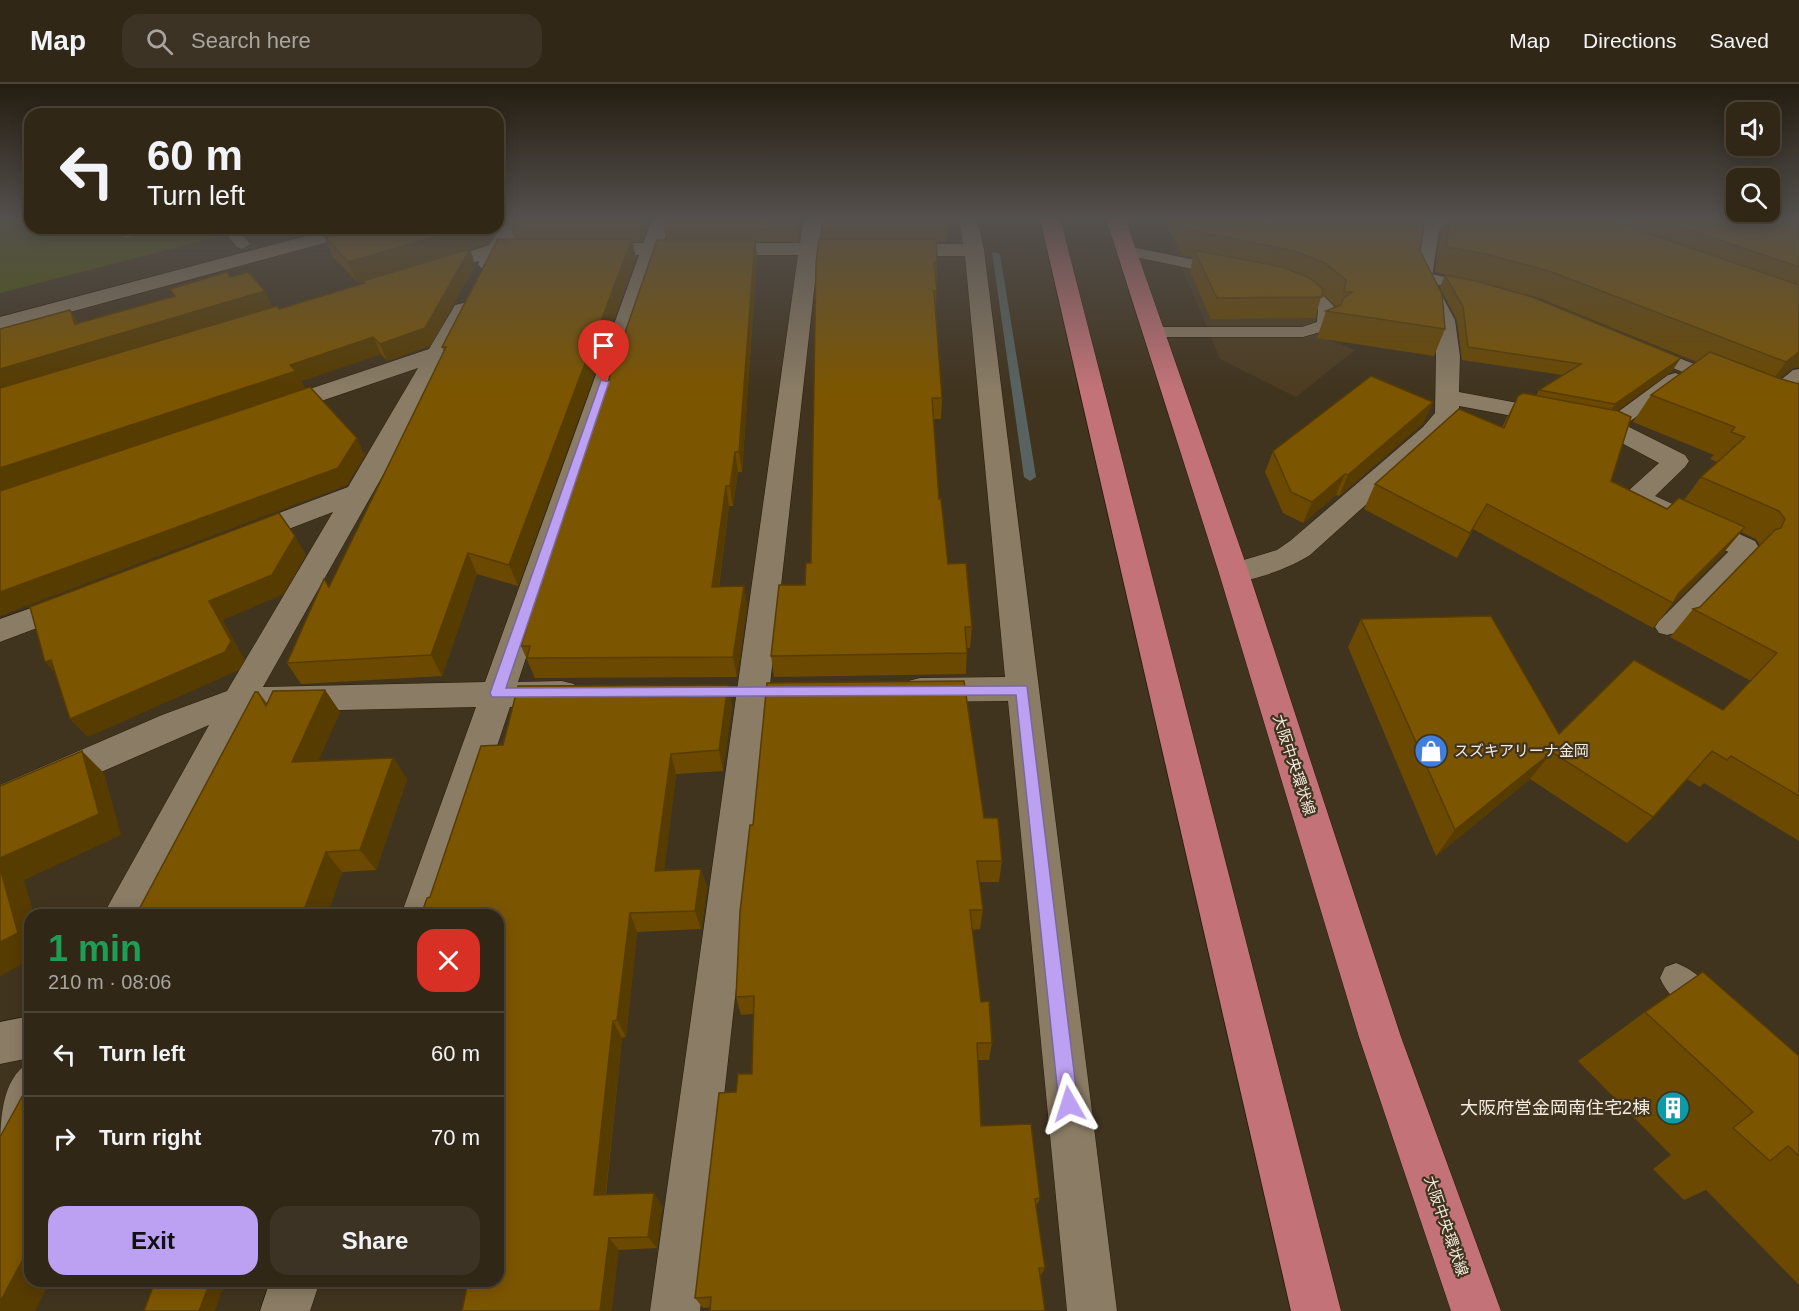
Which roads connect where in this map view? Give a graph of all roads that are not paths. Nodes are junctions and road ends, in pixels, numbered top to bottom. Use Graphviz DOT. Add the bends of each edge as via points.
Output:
graph roads {
  1 [pos="106,275"];
  2 [pos="182,275"];
  3 [pos="414,275"];
  4 [pos="482,275"];
  5 [pos="642,275"];
  6 [pos="806,275"];
  7 [pos="976,275"];
  8 [pos="1064,275"];
  9 [pos="1135,275"];
  10 [pos="405,278"];
  11 [pos="1422,278"];
  12 [pos="1280,282"];
  13 [pos="1497,294"];
  14 [pos="0,307"];
  15 [pos="0,324"];
  16 [pos="1155,332"];
  17 [pos="1627,343"];
  18 [pos="440,353"];
  19 [pos="1690,369"];
  20 [pos="1799,374"];
  21 [pos="1449,397"];
  22 [pos="1768,400"];
  23 [pos="1789,407"];
  24 [pos="248,418"];
  25 [pos="1610,427"];
  26 [pos="357,493"];
  27 [pos="223,545"];
  28 [pos="1745,548"];
  29 [pos="1234,573"];
  30 [pos="100,592"];
  31 [pos="1667,627"];
  32 [pos="0,631"];
  33 [pos="1023,689"];
  34 [pos="894,691"];
  35 [pos="718,692"];
  36 [pos="753,692"];
  37 [pos="788,692"];
  38 [pos="497,693"];
  39 [pos="590,693"];
  40 [pos="239,700"];
  41 [pos="0,801"];
  42 [pos="126,909"];
  43 [pos="423,909"];
  44 [pos="1676,978"];
  45 [pos="1729,1026"];
  46 [pos="24,1038"];
  47 [pos="0,1042"];
  48 [pos="24,1094"];
  49 [pos="0,1136"];
  50 [pos="294,1287"];
  51 [pos="285,1311"];
  52 [pos="675,1311"];
  53 [pos="1092,1311"];
  54 [pos="1316,1311"];
  55 [pos="1476,1311"];
  1 -- 14 [label="street"];
  2 -- 15 [label="street"];
  3 -- 10 [label="street"];
  4 -- 18 [label="street"];
  5 -- 38 [label="street"];
  6 -- 36 [label="street"];
  7 -- 33 [label="street"];
  8 -- 54 [label="main road"];
  9 -- 16 [label="main road, 大阪中央環状線"];
  11 -- 13 [label="lane"];
  11 -- 21 [label="street" via="1444,320"];
  12 -- 16 [label="lane" via="1310,294 1328,308 1325,325 1303,332"];
  16 -- 29 [label="main road, 大阪中央環状線"];
  17 -- 19 [label="lane"];
  18 -- 24 [label="street"];
  18 -- 26 [label="street"];
  19 -- 22 [label="lane"];
  19 -- 25 [label="lane"];
  20 -- 22 [label="lane"];
  21 -- 25 [label="street"];
  21 -- 29 [label="street" via="1447,414 1432,432 1300,548 1287,557"];
  22 -- 23 [label="lane"];
  25 -- 28 [label="street" via="1676,461 1637,498"];
  26 -- 27 [label="street"];
  26 -- 40 [label="street"];
  28 -- 31 [label="lane"];
  29 -- 55 [label="main road, 大阪中央環状線" via="1380,1037"];
  30 -- 32 [label="street"];
  33 -- 34 [label="street"];
  33 -- 53 [label="street"];
  35 -- 36 [label="street"];
  36 -- 37 [label="street"];
  36 -- 52 [label="street"];
  38 -- 39 [label="street"];
  38 -- 40 [label="street"];
  38 -- 43 [label="street"];
  40 -- 41 [label="street" via="174,724"];
  40 -- 42 [label="street"];
  44 -- 45 [label="lane"];
  46 -- 47 [label="street"];
  48 -- 49 [label="street"];
  50 -- 51 [label="street"];
}
